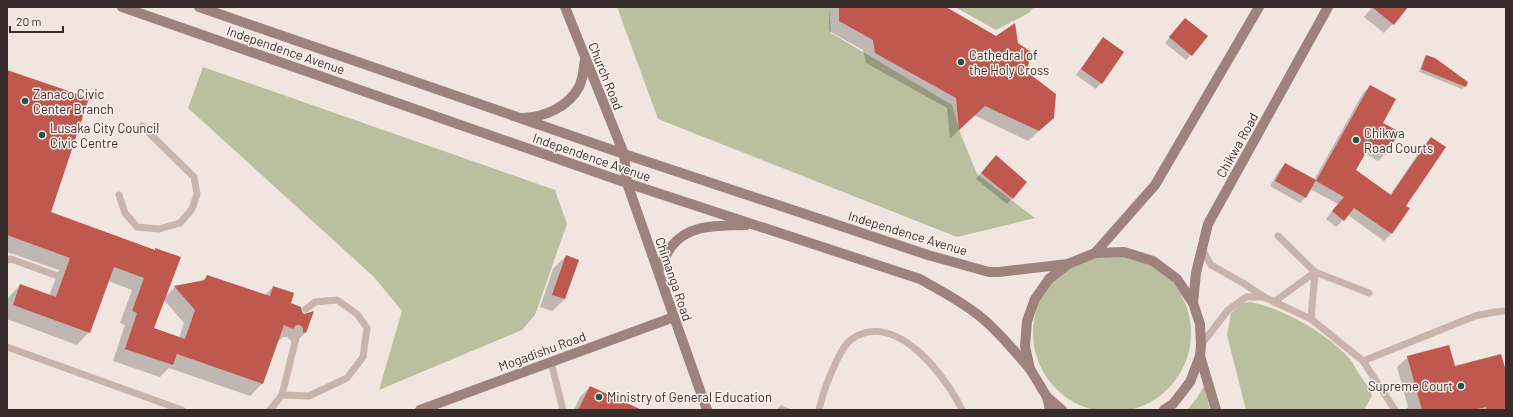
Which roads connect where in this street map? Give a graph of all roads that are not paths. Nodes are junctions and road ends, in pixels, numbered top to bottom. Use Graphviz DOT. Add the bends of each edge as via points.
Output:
graph roads {
  1 [pos="122,7"];
  2 [pos="199,7"];
  3 [pos="565,7"];
  4 [pos="1259,7"];
  5 [pos="1328,7"];
  6 [pos="585,58"];
  7 [pos="519,118"];
  8 [pos="142,126"];
  9 [pos="624,154"];
  10 [pos="627,183"];
  11 [pos="119,195"];
  12 [pos="754,224"];
  13 [pos="1278,236"];
  14 [pos="1202,249"];
  15 [pos="1095,253"];
  16 [pos="7,260"];
  17 [pos="1068,264"];
  18 [pos="658,271"];
  19 [pos="1315,272"];
  20 [pos="58,276"];
  21 [pos="1369,293"];
  22 [pos="1264,297"];
  23 [pos="1274,302"];
  24 [pos="1193,303"];
  25 [pos="306,309"];
  26 [pos="1506,311"];
  27 [pos="674,317"];
  28 [pos="1311,319"];
  29 [pos="298,330"];
  30 [pos="1201,345"];
  31 [pos="7,347"];
  32 [pos="1200,356"];
  33 [pos="551,362"];
  34 [pos="1363,362"];
  35 [pos="1030,369"];
  36 [pos="282,395"];
  37 [pos="1047,397"];
  38 [pos="820,409"];
  39 [pos="182,410"];
  40 [pos="270,410"];
  41 [pos="420,410"];
  42 [pos="563,410"];
  43 [pos="707,410"];
  44 [pos="962,410"];
  45 [pos="1050,410"];
  46 [pos="1062,410"];
  47 [pos="1164,410"];
  48 [pos="1216,410"];
  49 [pos="1395,410"];
  1 -- 10 [label="main road, Independence Avenue"];
  2 -- 7 [label="main road, Independence Avenue"];
  3 -- 6 [label="main road, Church Road"];
  4 -- 15 [label="main road" via="1155,186"];
  5 -- 14 [label="main road, Chikwa Road" via="1208,224"];
  6 -- 7 [label="main road" via="580,86 569,100 553,111 534,117"];
  6 -- 9 [label="main road, Church Road"];
  7 -- 9 [label="main road, Independence Avenue"];
  8 -- 11 [label="lane" via="194,177 197,194 192,209 180,223 159,229 137,227 125,213"];
  9 -- 10 [label="main road, Chimanga Road"];
  9 -- 17 [label="main road, Independence Avenue" via="989,272"];
  10 -- 12 [label="main road, Independence Avenue"];
  10 -- 18 [label="main road, Chimanga Road"];
  12 -- 18 [label="main road" via="706,226 688,232 672,246"];
  12 -- 35 [label="main road, Independence Avenue" via="920,279 958,300 982,318"];
  13 -- 19 [label="lane"];
  14 -- 22 [label="lane" via="1211,265"];
  14 -- 24 [label="main road, Chikwa Road"];
  15 -- 17 [label="main road"];
  15 -- 24 [label="main road" via="1124,252 1153,261 1177,279"];
  16 -- 20 [label="lane" via="11,259"];
  17 -- 35 [label="main road" via="1049,279 1035,299 1027,321 1025,346"];
  18 -- 27 [label="main road, Chimanga Road"];
  19 -- 21 [label="lane"];
  19 -- 23 [label="lane"];
  19 -- 28 [label="lane"];
  22 -- 23 [label="lane"];
  22 -- 30 [label="lane" via="1246,297 1228,310"];
  23 -- 28 [label="lane"];
  24 -- 30 [label="main road" via="1200,324"];
  25 -- 36 [label="lane" via="315,302 337,300 358,314 367,328 363,357 347,378 309,396"];
  26 -- 34 [label="lane" via="1475,316"];
  27 -- 33 [label="main road, Mogadishu Road"];
  27 -- 43 [label="main road, Chimanga Road"];
  28 -- 34 [label="lane"];
  29 -- 36 [label="lane"];
  30 -- 32 [label="main road"];
  31 -- 39 [label="lane"];
  32 -- 47 [label="main road" via="1190,382 1173,404"];
  32 -- 48 [label="main road"];
  33 -- 41 [label="main road, Mogadishu Road"];
  33 -- 42 [label="lane"];
  34 -- 49 [label="lane"];
  35 -- 37 [label="main road"];
  36 -- 40 [label="lane"];
  37 -- 45 [label="main road"];
  37 -- 46 [label="main road"];
  38 -- 44 [label="lane" via="843,348 851,339 875,330 891,334 908,343 943,378"];
}
